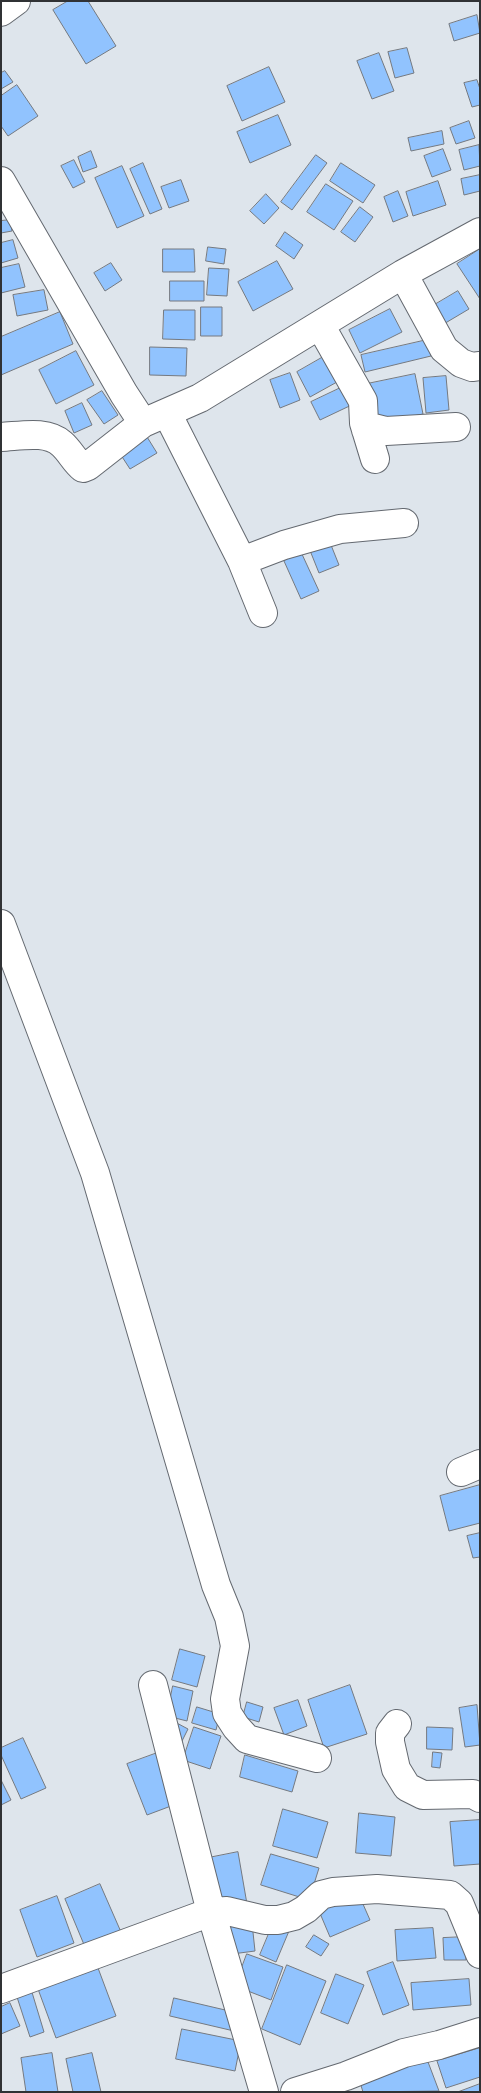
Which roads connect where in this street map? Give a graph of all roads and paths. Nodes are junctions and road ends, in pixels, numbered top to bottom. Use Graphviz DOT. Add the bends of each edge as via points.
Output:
graph roads {
  1 [pos="16,1"];
  2 [pos="1,12"];
  3 [pos="1,181"];
  4 [pos="480,232"];
  5 [pos="403,274"];
  6 [pos="320,325"];
  7 [pos="480,366"];
  8 [pos="155,418"];
  9 [pos="456,427"];
  10 [pos="366,430"];
  11 [pos="1,437"];
  12 [pos="375,459"];
  13 [pos="404,523"];
  14 [pos="242,561"];
  15 [pos="263,613"];
  16 [pos="1,924"];
  17 [pos="153,1685"];
  18 [pos="397,1724"];
  19 [pos="317,1758"];
  20 [pos="480,1798"];
  21 [pos="211,1912"];
  22 [pos="480,1954"];
  23 [pos="1,1989"];
  24 [pos="480,2032"];
  25 [pos="264,2092"];
  26 [pos="295,2092"];
  1 -- 2 [label="street"];
  3 -- 8 [label="street" via="124,394"];
  4 -- 5 [label="street"];
  5 -- 6 [label="street"];
  5 -- 7 [label="street" via="444,349 462,363"];
  6 -- 8 [label="street" via="200,398"];
  6 -- 10 [label="street" via="363,401"];
  8 -- 11 [label="street" via="83,468 53,438 37,435"];
  8 -- 14 [label="street"];
  9 -- 10 [label="street" via="386,432 374,428"];
  10 -- 12 [label="street"];
  13 -- 14 [label="street" via="340,529"];
  14 -- 15 [label="street"];
  16 -- 19 [label="street" via="95,1173 213,1576 228,1617 235,1646 225,1699 227,1712 247,1739"];
  17 -- 21 [label="street"];
  18 -- 20 [label="street" via="390,1733 390,1742 396,1769 407,1787 423,1795 473,1794"];
  21 -- 22 [label="street" via="227,1911 278,1920 294,1916 322,1895 333,1892 377,1889 450,1895 459,1903"];
  21 -- 23 [label="street"];
  21 -- 25 [label="street"];
  24 -- 26 [label="street" via="404,2053"];
}
